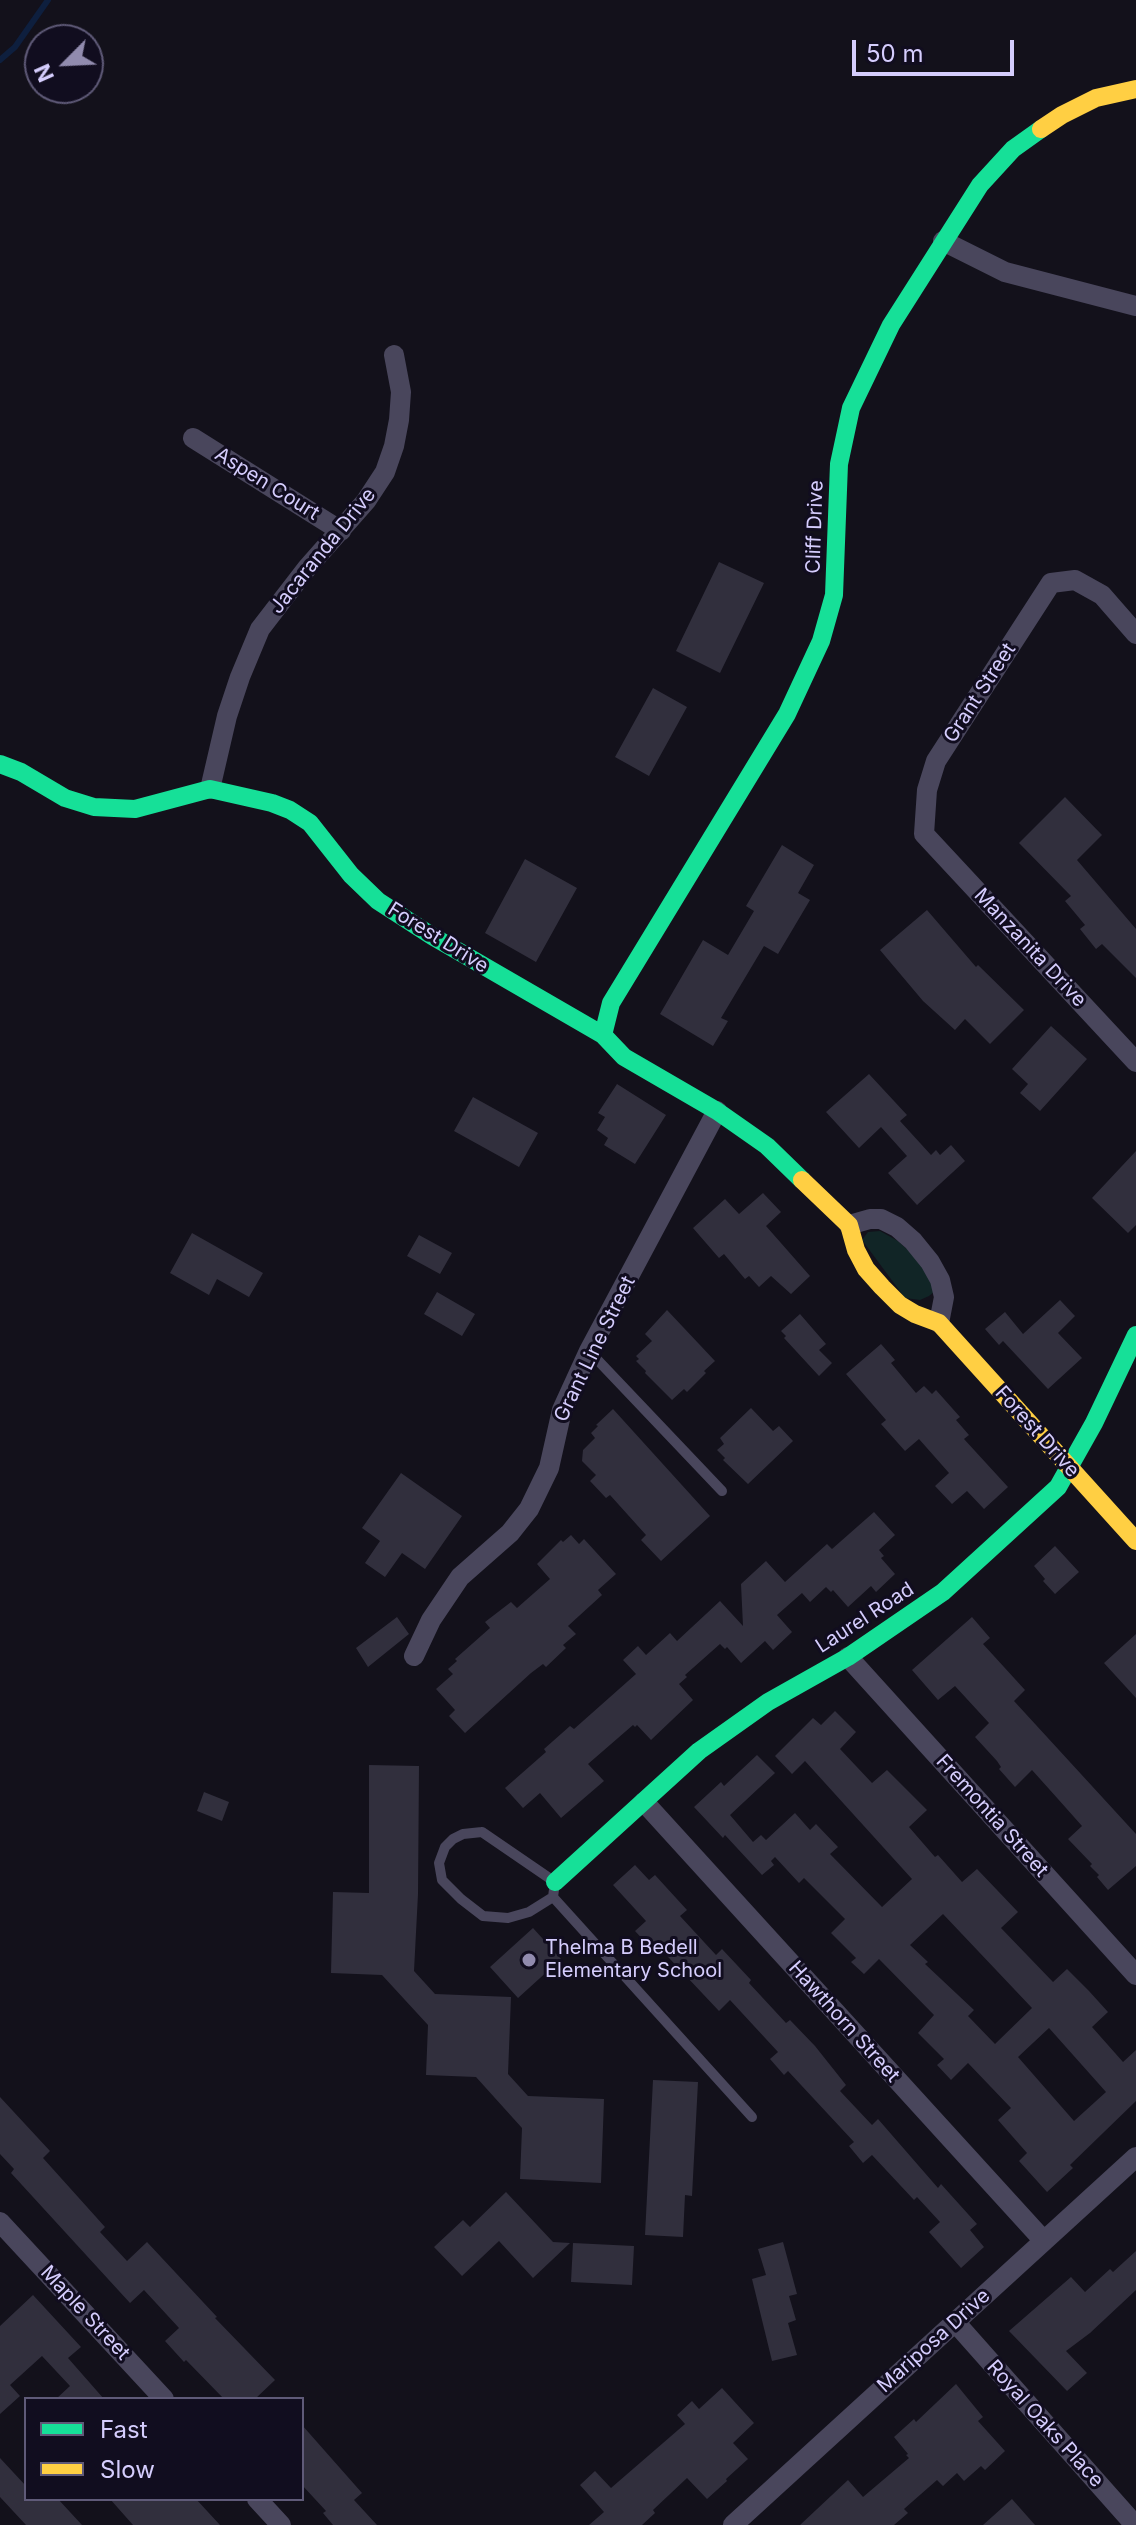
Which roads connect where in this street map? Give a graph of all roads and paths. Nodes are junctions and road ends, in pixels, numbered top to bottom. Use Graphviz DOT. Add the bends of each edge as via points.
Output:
graph roads {
  1 [pos="1136,89"];
  2 [pos="943,241"];
  3 [pos="1136,306"];
  4 [pos="394,355"];
  5 [pos="193,438"];
  6 [pos="341,531"];
  7 [pos="1136,634"];
  8 [pos="0,764"];
  9 [pos="210,789"];
  10 [pos="924,834"];
  11 [pos="603,1035"];
  12 [pos="1136,1062"];
  13 [pos="717,1111"];
  14 [pos="849,1225"];
  15 [pos="939,1323"];
  16 [pos="1136,1335"];
  17 [pos="589,1351"];
  18 [pos="1069,1468"];
  19 [pos="722,1491"];
  20 [pos="1136,1541"];
  21 [pos="414,1656"];
  22 [pos="848,1657"];
  23 [pos="644,1802"];
  24 [pos="554,1889"];
  25 [pos="1136,1975"];
  26 [pos="752,2117"];
  27 [pos="1136,2157"];
  28 [pos="2,2227"];
  29 [pos="1044,2241"];
  30 [pos="955,2322"];
  31 [pos="162,2397"];
  32 [pos="259,2501"];
  33 [pos="281,2525"];
  34 [pos="733,2525"];
  35 [pos="1135,2525"];
  1 -- 2 [label="street, Cliff Drive" via="1096,98 1013,149 980,185"];
  2 -- 3 [label="street" via="1005,272"];
  2 -- 11 [label="street, Cliff Drive" via="891,325 851,408 839,464 834,595 821,641 787,714 611,1003"];
  4 -- 6 [label="street, Jacaranda Drive" via="401,392 394,446 385,472"];
  5 -- 6 [label="street, Aspen Court"];
  6 -- 9 [label="street, Jacaranda Drive" via="260,629 227,716"];
  7 -- 10 [label="street, Grant Street" via="1102,595 1075,580 1051,583 936,761 927,790"];
  8 -- 9 [label="street, Forest Drive" via="94,807 135,809"];
  9 -- 11 [label="street, Forest Drive" via="290,810 310,823 378,901"];
  10 -- 12 [label="street, Manzanita Drive"];
  11 -- 13 [label="street, Forest Drive" via="624,1057"];
  13 -- 14 [label="street, Forest Drive" via="767,1146"];
  13 -- 17 [label="street, Grant Line Street"];
  14 -- 15 [label="street, Forest Drive" via="866,1269 882,1287 900,1305"];
  14 -- 15 [label="street" via="881,1219 913,1241 940,1280 944,1297"];
  15 -- 18 [label="street, Forest Drive"];
  16 -- 18 [label="street, Laurel Road"];
  17 -- 19 [label="lane"];
  17 -- 21 [label="street, Grant Line Street" via="562,1410 549,1468 529,1509 460,1577"];
  18 -- 20 [label="street, Forest Drive"];
  18 -- 22 [label="street, Laurel Road" via="1058,1487 943,1592"];
  22 -- 23 [label="street, Laurel Road" via="732,1726"];
  22 -- 25 [label="street, Fremontia Street"];
  23 -- 24 [label="street, Laurel Road"];
  23 -- 29 [label="street, Hawthorn Street"];
  24 -- 24 [label="lane" via="482,1832 453,1839 439,1863 442,1880 483,1916 508,1918 529,1912"];
  24 -- 26 [label="lane"];
  27 -- 29 [label="street, Mariposa Drive"];
  28 -- 31 [label="street, Maple Street"];
  29 -- 30 [label="street, Mariposa Drive"];
  30 -- 34 [label="street, Mariposa Drive"];
  30 -- 35 [label="street, Royal Oaks Place"];
  32 -- 33 [label="street"];
}
